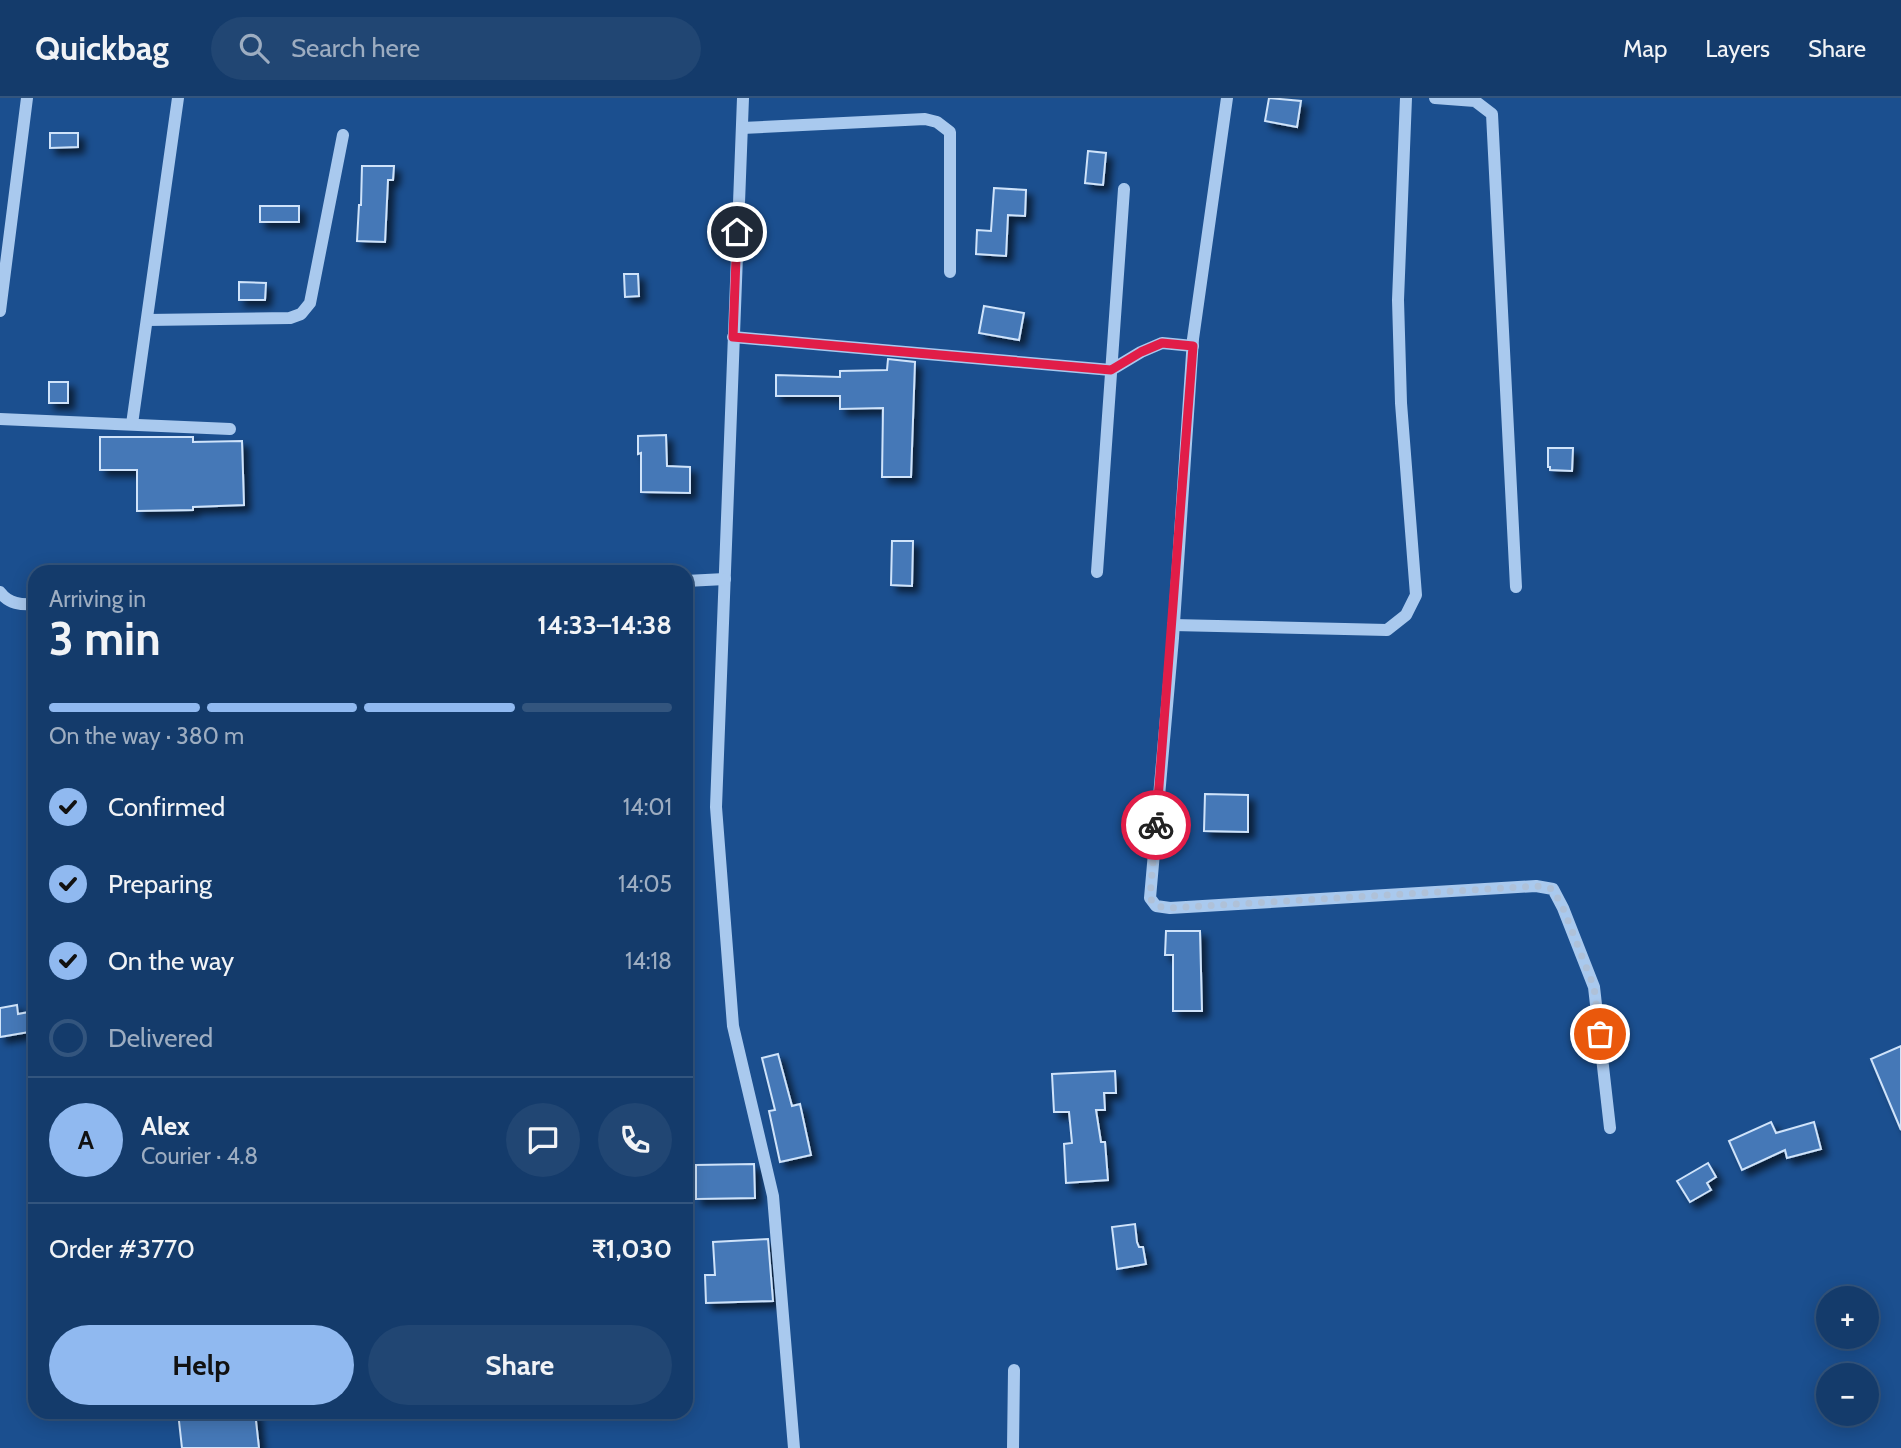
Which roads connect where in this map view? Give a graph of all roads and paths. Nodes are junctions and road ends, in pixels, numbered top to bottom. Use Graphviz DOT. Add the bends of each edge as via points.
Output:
graph roads {
  1 [pos="27,98"];
  2 [pos="178,98"];
  3 [pos="743,98"];
  4 [pos="1227,98"];
  5 [pos="1406,98"];
  6 [pos="1435,98"];
  7 [pos="741,128"];
  8 [pos="343,135"];
  9 [pos="1124,189"];
  10 [pos="950,272"];
  11 [pos="0,311"];
  12 [pos="147,320"];
  13 [pos="733,337"];
  14 [pos="1193,346"];
  15 [pos="1111,370"];
  16 [pos="0,419"];
  17 [pos="132,424"];
  18 [pos="230,429"];
  19 [pos="1097,572"];
  20 [pos="724,579"];
  21 [pos="693,581"];
  22 [pos="1517,587"];
  23 [pos="0,592"];
  24 [pos="28,604"];
  25 [pos="1173,625"];
  26 [pos="1610,1128"];
  27 [pos="1014,1370"];
  28 [pos="794,1448"];
  29 [pos="1013,1448"];
  1 -- 11 [label="street"];
  2 -- 12 [label="street"];
  3 -- 7 [label="street"];
  4 -- 14 [label="street"];
  5 -- 25 [label="street" via="1398,300 1416,594 1406,615 1387,630"];
  6 -- 22 [label="street" via="1475,101 1492,114"];
  7 -- 10 [label="street" via="937,122 950,132"];
  7 -- 13 [label="street"];
  8 -- 12 [label="street" via="310,303 301,314"];
  9 -- 15 [label="street"];
  12 -- 17 [label="street"];
  13 -- 15 [label="street"];
  13 -- 20 [label="street"];
  14 -- 15 [label="street" via="1162,343"];
  14 -- 25 [label="street"];
  15 -- 19 [label="street"];
  16 -- 17 [label="street"];
  17 -- 18 [label="street"];
  20 -- 21 [label="street"];
  20 -- 28 [label="street" via="716,807 733,1026 773,1196"];
  23 -- 24 [label="street" via="18,604"];
  25 -- 26 [label="street" via="1150,898 1156,906 1536,886 1553,889 1594,987"];
  27 -- 29 [label="street"];
}
